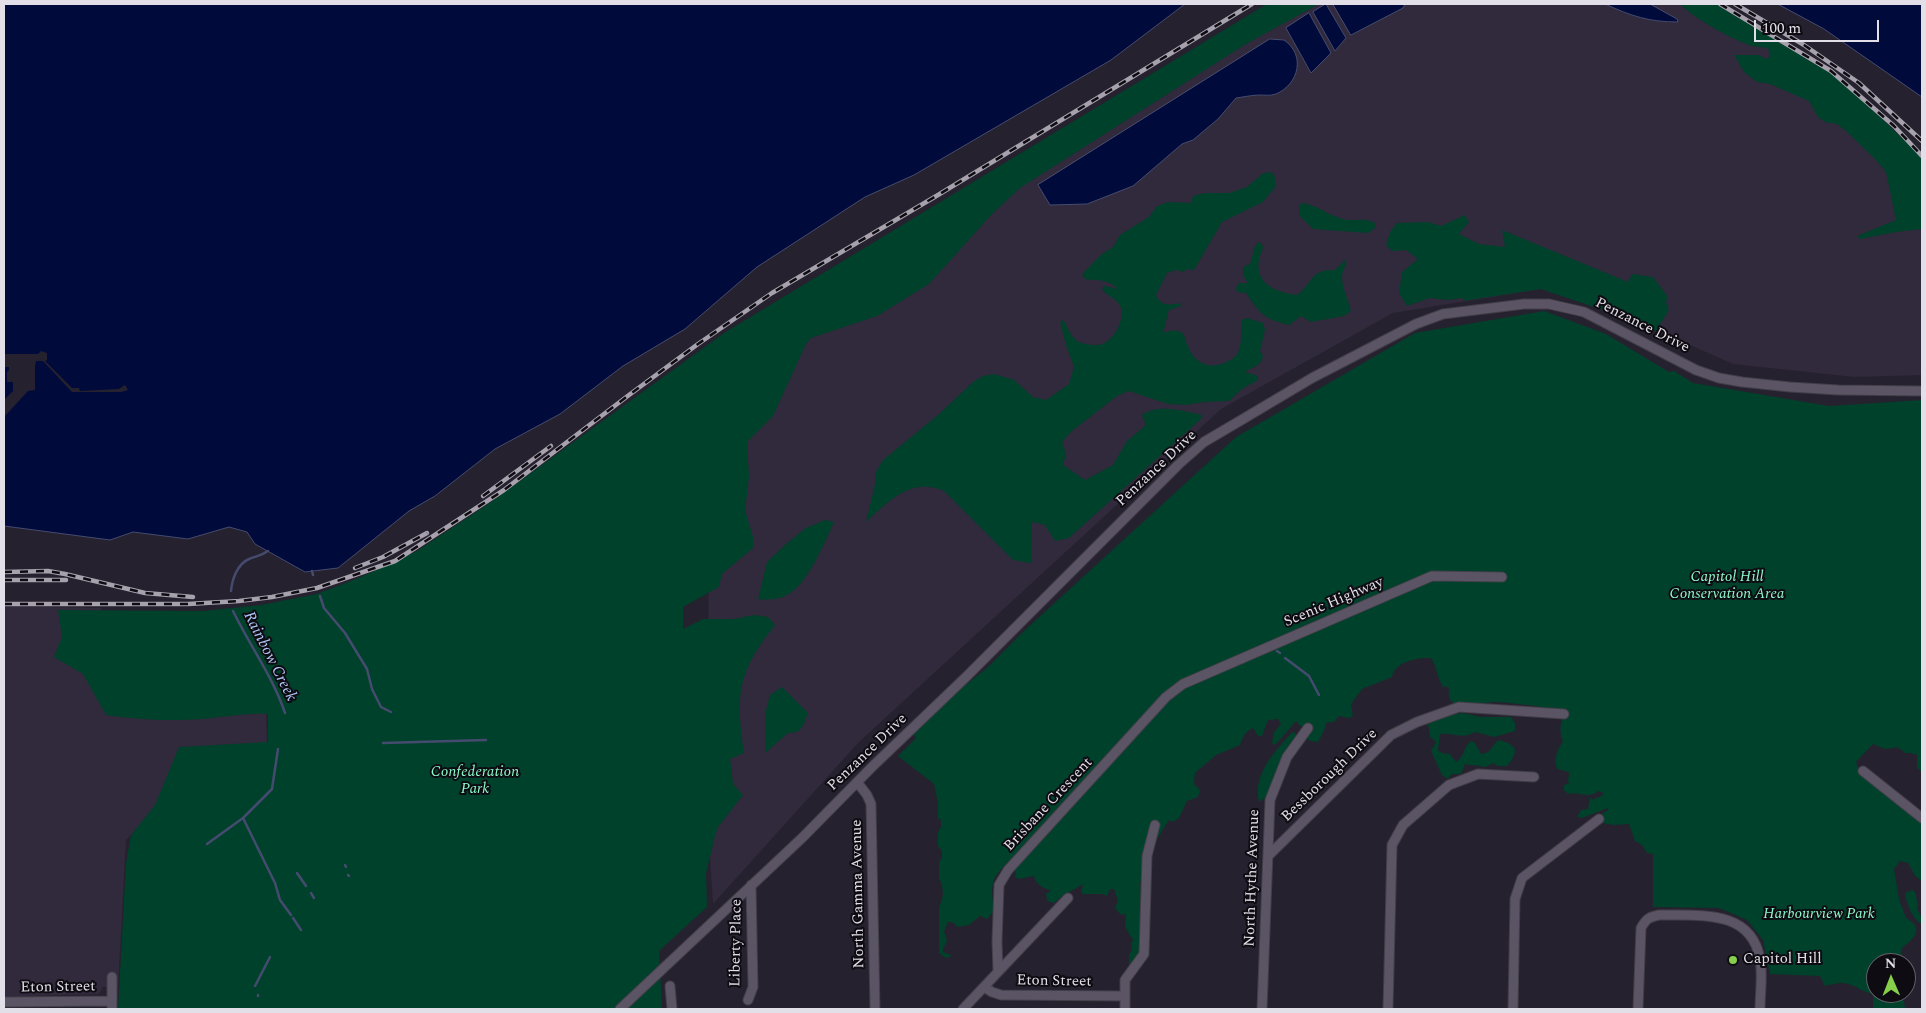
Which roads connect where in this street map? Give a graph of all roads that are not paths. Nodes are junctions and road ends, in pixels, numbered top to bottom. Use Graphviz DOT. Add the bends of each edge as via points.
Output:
graph roads {
  1 [pos="1922,391"];
  2 [pos="1502,576"];
  3 [pos="1183,684"];
  4 [pos="1564,714"];
  5 [pos="1308,728"];
  6 [pos="1863,771"];
  7 [pos="1534,777"];
  8 [pos="858,782"];
  9 [pos="1922,818"];
  10 [pos="1599,819"];
  11 [pos="1155,825"];
  12 [pos="1268,856"];
  13 [pos="751,886"];
  14 [pos="1068,898"];
  15 [pos="998,971"];
  16 [pos="112,977"];
  17 [pos="670,986"];
  18 [pos="984,987"];
  19 [pos="1125,996"];
  20 [pos="748,1000"];
  21 [pos="4,1002"];
  22 [pos="112,1005"];
  23 [pos="620,1009"];
  24 [pos="672,1009"];
  25 [pos="874,1009"];
  26 [pos="963,1009"];
  27 [pos="1125,1009"];
  28 [pos="1262,1009"];
  29 [pos="1388,1009"];
  30 [pos="1513,1009"];
  31 [pos="1638,1009"];
  32 [pos="1760,1009"];
  1 -- 8 [label="street, Penzance Drive" via="1790,387 1719,378 1696,370 1584,312 1549,304 1443,314 1416,324 1312,378 1204,442"];
  2 -- 3 [label="street, Scenic Highway" via="1432,576"];
  3 -- 15 [label="street, Brisbane Crescent" via="1166,697 1008,870 999,885"];
  4 -- 12 [label="street, Bessborough Drive" via="1459,707 1417,722 1391,735"];
  5 -- 12 [label="street, North Hythe Avenue" via="1287,757 1270,800"];
  6 -- 9 [label="street"];
  7 -- 29 [label="street" via="1478,774 1449,785 1403,825 1392,845"];
  8 -- 13 [label="street, Penzance Drive"];
  8 -- 25 [label="street, North Gamma Avenue" via="871,804"];
  10 -- 30 [label="street" via="1522,878 1515,899"];
  11 -- 19 [label="street" via="1147,856 1144,954 1125,980"];
  12 -- 28 [label="street, North Hythe Avenue"];
  13 -- 20 [label="street, Liberty Place" via="754,987"];
  13 -- 23 [label="street, Penzance Drive"];
  14 -- 15 [label="street"];
  15 -- 18 [label="street"];
  16 -- 22 [label="street"];
  17 -- 24 [label="street"];
  18 -- 19 [label="street, Eton Street" via="1002,995"];
  18 -- 26 [label="street"];
  19 -- 27 [label="street"];
  21 -- 22 [label="street, Eton Street"];
  31 -- 32 [label="street" via="1641,928 1651,916 1659,915 1712,916 1744,930 1760,956"];
}
